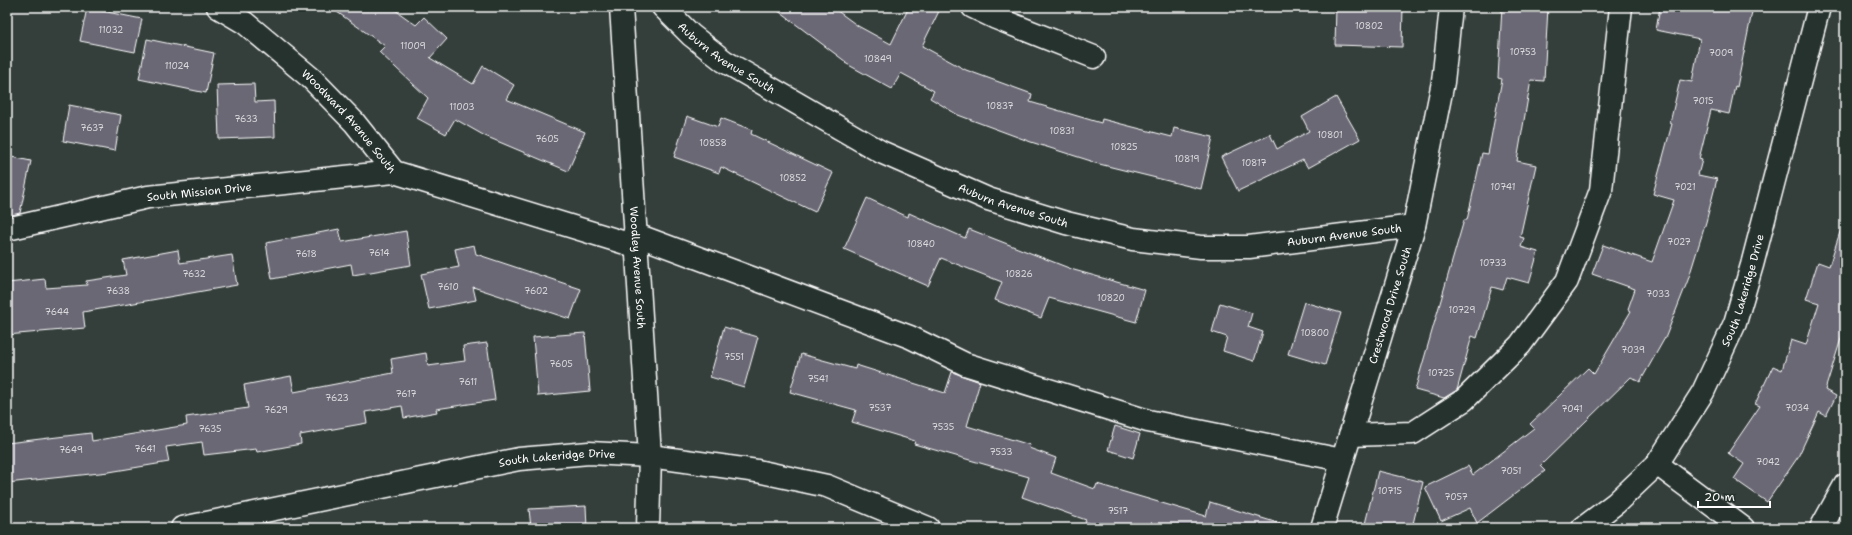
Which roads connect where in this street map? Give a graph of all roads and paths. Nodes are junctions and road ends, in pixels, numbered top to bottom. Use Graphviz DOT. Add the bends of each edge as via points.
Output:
graph roads {
  1 [pos="218,7"];
  2 [pos="621,7"];
  3 [pos="663,7"];
  4 [pos="973,7"];
  5 [pos="1451,7"];
  6 [pos="1621,7"];
  7 [pos="1819,7"];
  8 [pos="1094,57"];
  9 [pos="394,172"];
  10 [pos="1414,226"];
  11 [pos="7,229"];
  12 [pos="635,240"];
  13 [pos="1350,435"];
  14 [pos="650,456"];
  15 [pos="1342,460"];
  16 [pos="1657,464"];
  17 [pos="1845,485"];
  18 [pos="182,528"];
  19 [pos="648,528"];
  20 [pos="928,528"];
  21 [pos="1322,528"];
  22 [pos="1583,528"];
  23 [pos="1743,528"];
  24 [pos="1821,528"];
  1 -- 9 [label="street, Woodward Avenue South" via="245,23 312,79 354,122"];
  2 -- 12 [label="street, Woodley Avenue South"];
  3 -- 10 [label="street, Auburn Avenue South" via="691,35 724,62 881,152 988,199 1066,223 1133,239 1201,247 1249,247"];
  4 -- 8 [label="street"];
  5 -- 10 [label="street, Crestwood Drive South" via="1443,82"];
  6 -- 13 [label="street" via="1601,190 1567,281 1520,345 1464,400 1413,433"];
  7 -- 16 [label="street, South Lakeridge Drive" via="1735,323 1703,392"];
  9 -- 11 [label="street, South Mission Drive" via="148,197"];
  9 -- 12 [label="street, Woodward Avenue South"];
  10 -- 13 [label="street, Crestwood Drive South"];
  12 -- 14 [label="street, Woodley Avenue South"];
  12 -- 15 [label="street, Woodward Avenue South" via="910,337 965,364 1148,421"];
  13 -- 15 [label="street, Crestwood Drive South"];
  14 -- 18 [label="street, South Lakeridge Drive" via="590,454 519,459"];
  14 -- 19 [label="street, Woodley Avenue South"];
  14 -- 20 [label="street, South Lakeridge Drive" via="757,471 827,486"];
  15 -- 21 [label="street, Crestwood Drive South"];
  16 -- 22 [label="street, South Lakeridge Drive" via="1616,503"];
  16 -- 23 [label="street"];
  17 -- 24 [label="street"];
}
